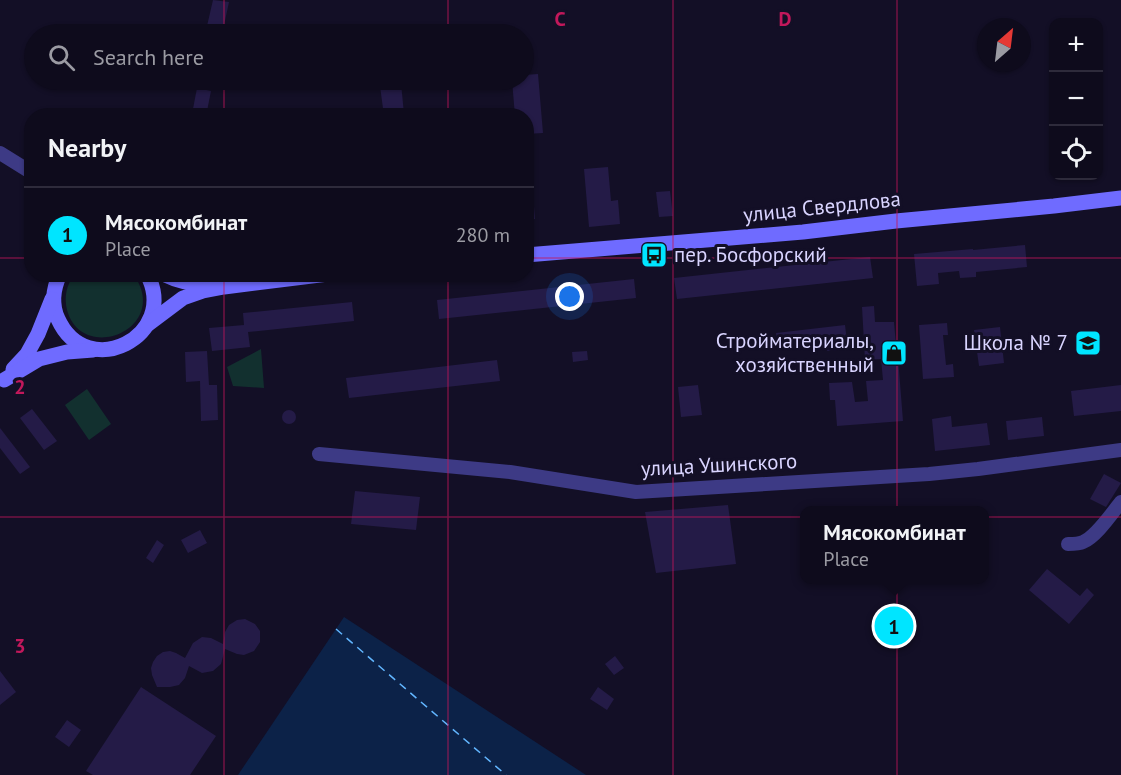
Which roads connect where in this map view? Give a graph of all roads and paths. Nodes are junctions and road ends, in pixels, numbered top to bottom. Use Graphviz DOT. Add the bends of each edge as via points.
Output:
graph roads {
  1 [pos="0,153"];
  2 [pos="24,168"];
  3 [pos="1121,198"];
  4 [pos="534,254"];
  5 [pos="56,282"];
  6 [pos="150,282"];
  7 [pos="184,282"];
  8 [pos="259,282"];
  9 [pos="225,286"];
  10 [pos="54,294"];
  11 [pos="147,326"];
  12 [pos="102,350"];
  13 [pos="2,382"];
  14 [pos="1121,450"];
  15 [pos="319,454"];
  16 [pos="1121,502"];
  17 [pos="1068,544"];
  1 -- 2 [label="street"];
  3 -- 4 [label="main road, улица Свердлова" via="804,232"];
  5 -- 10 [label="main road"];
  6 -- 11 [label="main road" via="153,310"];
  7 -- 9 [label="main road"];
  8 -- 9 [label="main road"];
  9 -- 11 [label="main road" via="183,298"];
  10 -- 12 [label="main road" via="55,313 62,327 84,346"];
  10 -- 13 [label="main road" via="27,354"];
  11 -- 12 [label="main road" via="121,347"];
  12 -- 13 [label="main road" via="39,359"];
  14 -- 15 [label="street, улица Ушинского" via="928,474 636,492 510,472"];
  16 -- 17 [label="street" via="1082,543"];
}
